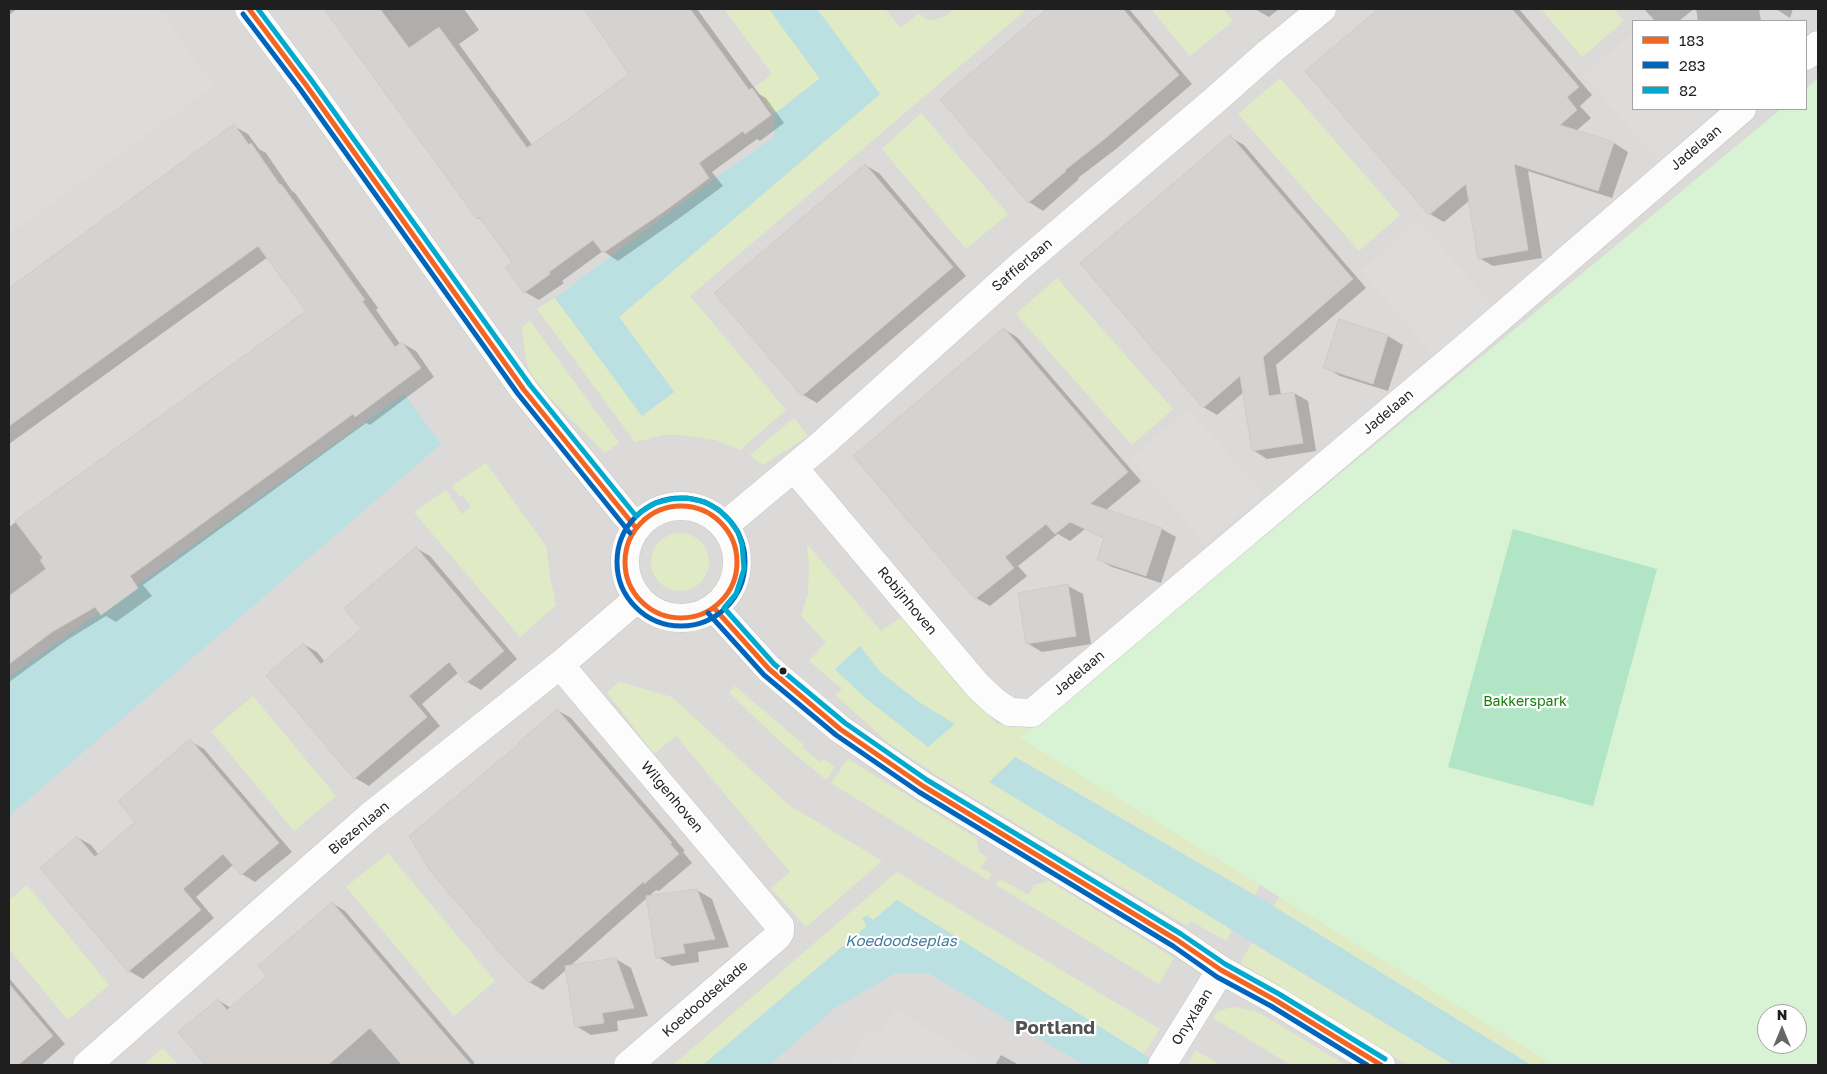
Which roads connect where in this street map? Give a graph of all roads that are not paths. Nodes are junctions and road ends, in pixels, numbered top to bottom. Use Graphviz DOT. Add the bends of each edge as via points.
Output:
graph roads {
  1 [pos="249,9"];
  2 [pos="1322,9"];
  3 [pos="1818,45"];
  4 [pos="1807,55"];
  5 [pos="1741,110"];
  6 [pos="794,468"];
  7 [pos="724,526"];
  8 [pos="636,528"];
  9 [pos="638,598"];
  10 [pos="714,608"];
  11 [pos="560,665"];
  12 [pos="1032,713"];
  13 [pos="780,932"];
  14 [pos="1221,970"];
  15 [pos="1168,1056"];
  16 [pos="86,1065"];
  17 [pos="628,1065"];
  18 [pos="1380,1065"];
  1 -- 8 [label="street" via="524,390"];
  2 -- 6 [label="street, Saffierlaan" via="991,292"];
  3 -- 4 [label="street"];
  5 -- 12 [label="street, Jadelaan" via="1472,342"];
  6 -- 7 [label="street, Saffierlaan"];
  6 -- 12 [label="street, Robijnhoven" via="977,685 1010,712"];
  7 -- 8 [label="street" via="701,509 672,506 646,517"];
  7 -- 10 [label="street" via="735,546 737,569 729,590"];
  8 -- 9 [label="street" via="624,556 625,571"];
  9 -- 10 [label="street" via="648,608 674,618 688,618"];
  9 -- 11 [label="street, Biezenlaan"];
  10 -- 14 [label="street" via="769,669 840,729 923,786"];
  11 -- 13 [label="street, Wilgenhoven" via="780,926"];
  11 -- 16 [label="street, Biezenlaan" via="369,817"];
  13 -- 17 [label="street, Koedoodsekade" via="777,938"];
  14 -- 15 [label="street, Onyxlaan"];
  14 -- 18 [label="street"];
}
